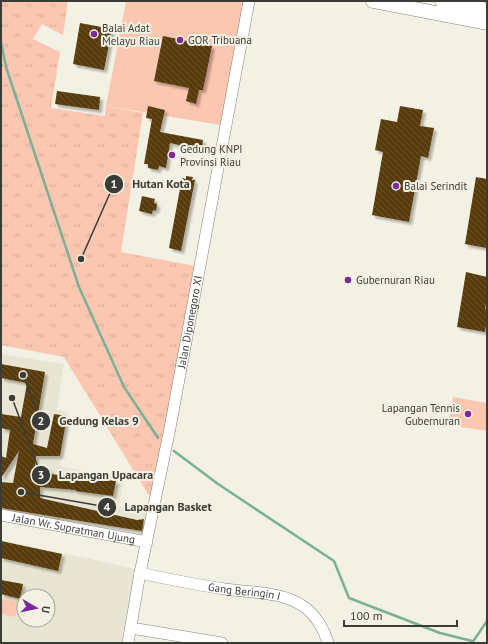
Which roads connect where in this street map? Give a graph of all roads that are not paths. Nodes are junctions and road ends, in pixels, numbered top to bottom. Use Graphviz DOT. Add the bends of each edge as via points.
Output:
graph roads {
  1 [pos="249,1"];
  2 [pos="373,1"];
  3 [pos="442,1"];
  4 [pos="419,5"];
  5 [pos="434,7"];
  6 [pos="487,10"];
  7 [pos="487,23"];
  8 [pos="1,515"];
  9 [pos="147,542"];
  10 [pos="140,573"];
  11 [pos="131,628"];
  12 [pos="128,643"];
  13 [pos="222,643"];
  14 [pos="328,643"];
  1 -- 9 [label="street, Jalan Diponegoro XI"];
  2 -- 4 [label="main road"];
  3 -- 6 [label="main road"];
  4 -- 5 [label="main road"];
  5 -- 7 [label="main road"];
  8 -- 9 [label="street, Jalan Wr. Supratman Ujung"];
  9 -- 10 [label="street, Jalan Diponegoro XI"];
  10 -- 11 [label="street, Jalan Diponegoro XI"];
  10 -- 14 [label="street, Gang Beringin I" via="226,589 264,593 290,600 304,606 320,624"];
  11 -- 12 [label="street, Jalan Diponegoro XI"];
  11 -- 13 [label="street"];
}
